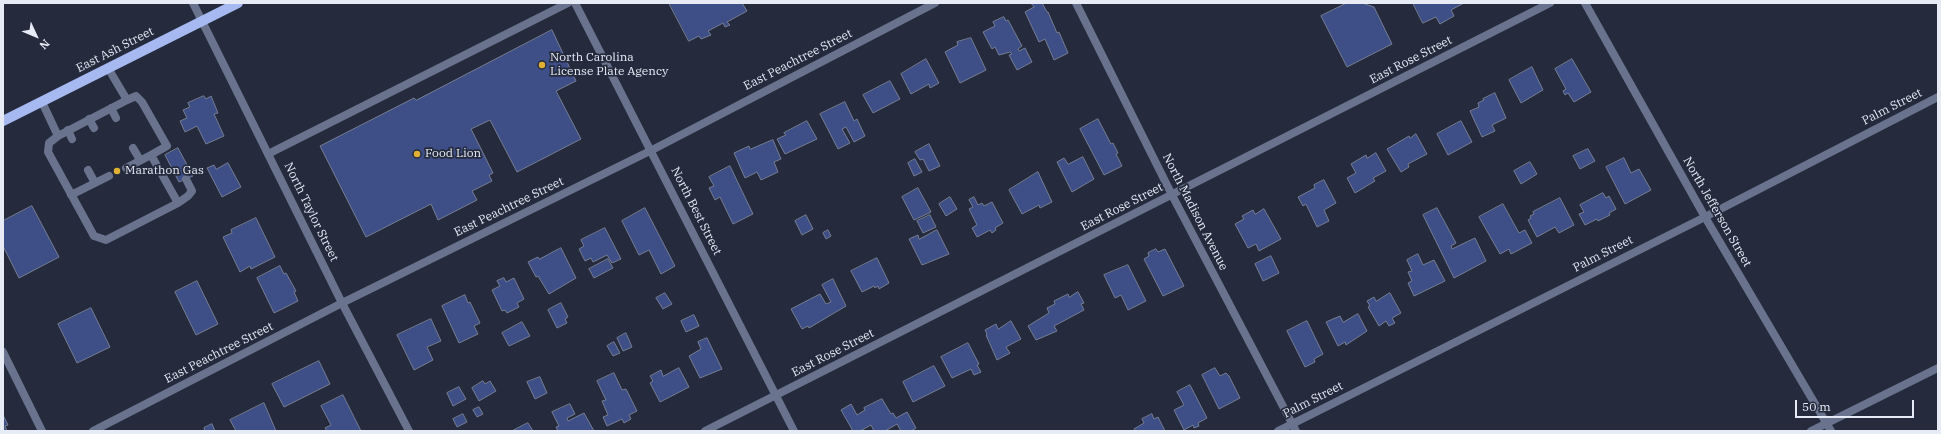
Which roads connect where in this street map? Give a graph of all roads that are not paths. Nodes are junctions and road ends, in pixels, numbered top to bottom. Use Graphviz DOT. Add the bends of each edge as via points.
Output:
graph roads {
  1 [pos="193,3"];
  2 [pos="238,3"];
  3 [pos="568,3"];
  4 [pos="575,3"];
  5 [pos="935,3"];
  6 [pos="1076,3"];
  7 [pos="1550,3"];
  8 [pos="1585,3"];
  9 [pos="202,21"];
  10 [pos="108,68"];
  11 [pos="1938,97"];
  12 [pos="127,100"];
  13 [pos="42,102"];
  14 [pos="111,108"];
  15 [pos="116,118"];
  16 [pos="89,119"];
  17 [pos="3,121"];
  18 [pos="94,128"];
  19 [pos="68,130"];
  20 [pos="58,136"];
  21 [pos="72,139"];
  22 [pos="133,148"];
  23 [pos="652,150"];
  24 [pos="268,154"];
  25 [pos="151,155"];
  26 [pos="140,160"];
  27 [pos="126,168"];
  28 [pos="88,170"];
  29 [pos="109,176"];
  30 [pos="186,179"];
  31 [pos="95,184"];
  32 [pos="71,195"];
  33 [pos="1172,195"];
  34 [pos="178,203"];
  35 [pos="1705,217"];
  36 [pos="342,303"];
  37 [pos="3,352"];
  38 [pos="1938,368"];
  39 [pos="776,395"];
  40 [pos="1826,423"];
  41 [pos="1294,427"];
  42 [pos="42,431"];
  43 [pos="93,431"];
  44 [pos="409,431"];
  45 [pos="705,431"];
  46 [pos="794,431"];
  47 [pos="1278,431"];
  48 [pos="1811,431"];
  49 [pos="1831,431"];
  1 -- 9 [label="street, North Taylor Street"];
  2 -- 9 [label="main road, East Ash Street"];
  3 -- 24 [label="street"];
  4 -- 23 [label="street, North Best Street"];
  5 -- 23 [label="street, East Peachtree Street"];
  6 -- 33 [label="street, North Madison Avenue"];
  7 -- 33 [label="street, East Rose Street"];
  8 -- 35 [label="street, North Jefferson Street"];
  9 -- 10 [label="main road, East Ash Street"];
  9 -- 24 [label="street, North Taylor Street"];
  10 -- 12 [label="street"];
  10 -- 13 [label="main road, East Ash Street"];
  11 -- 35 [label="street, Palm Street"];
  12 -- 14 [label="street"];
  12 -- 25 [label="street" via="136,96 142,102 168,149"];
  13 -- 17 [label="main road, East Ash Street"];
  13 -- 20 [label="street"];
  14 -- 15 [label="street"];
  14 -- 16 [label="street"];
  16 -- 18 [label="street"];
  16 -- 19 [label="street"];
  19 -- 20 [label="street"];
  19 -- 21 [label="street"];
  20 -- 32 [label="street" via="49,143 48,152"];
  22 -- 26 [label="street"];
  23 -- 36 [label="street, East Peachtree Street"];
  23 -- 39 [label="street, North Best Street"];
  24 -- 36 [label="street, North Taylor Street"];
  25 -- 26 [label="street"];
  25 -- 34 [label="street"];
  26 -- 27 [label="street"];
  28 -- 31 [label="street"];
  29 -- 31 [label="street"];
  30 -- 34 [label="street" via="192,191"];
  31 -- 32 [label="street"];
  32 -- 34 [label="street" via="94,236 106,240"];
  33 -- 39 [label="street, East Rose Street"];
  33 -- 41 [label="street, North Madison Avenue"];
  35 -- 40 [label="street, North Jefferson Street"];
  35 -- 41 [label="street, Palm Street"];
  36 -- 43 [label="street, East Peachtree Street"];
  36 -- 44 [label="street, North Taylor Street"];
  37 -- 42 [label="street"];
  38 -- 40 [label="street"];
  39 -- 45 [label="street, East Rose Street"];
  39 -- 46 [label="street, North Best Street"];
  40 -- 48 [label="street"];
  40 -- 49 [label="street, North Jefferson Street"];
  41 -- 47 [label="street, Palm Street"];
}
